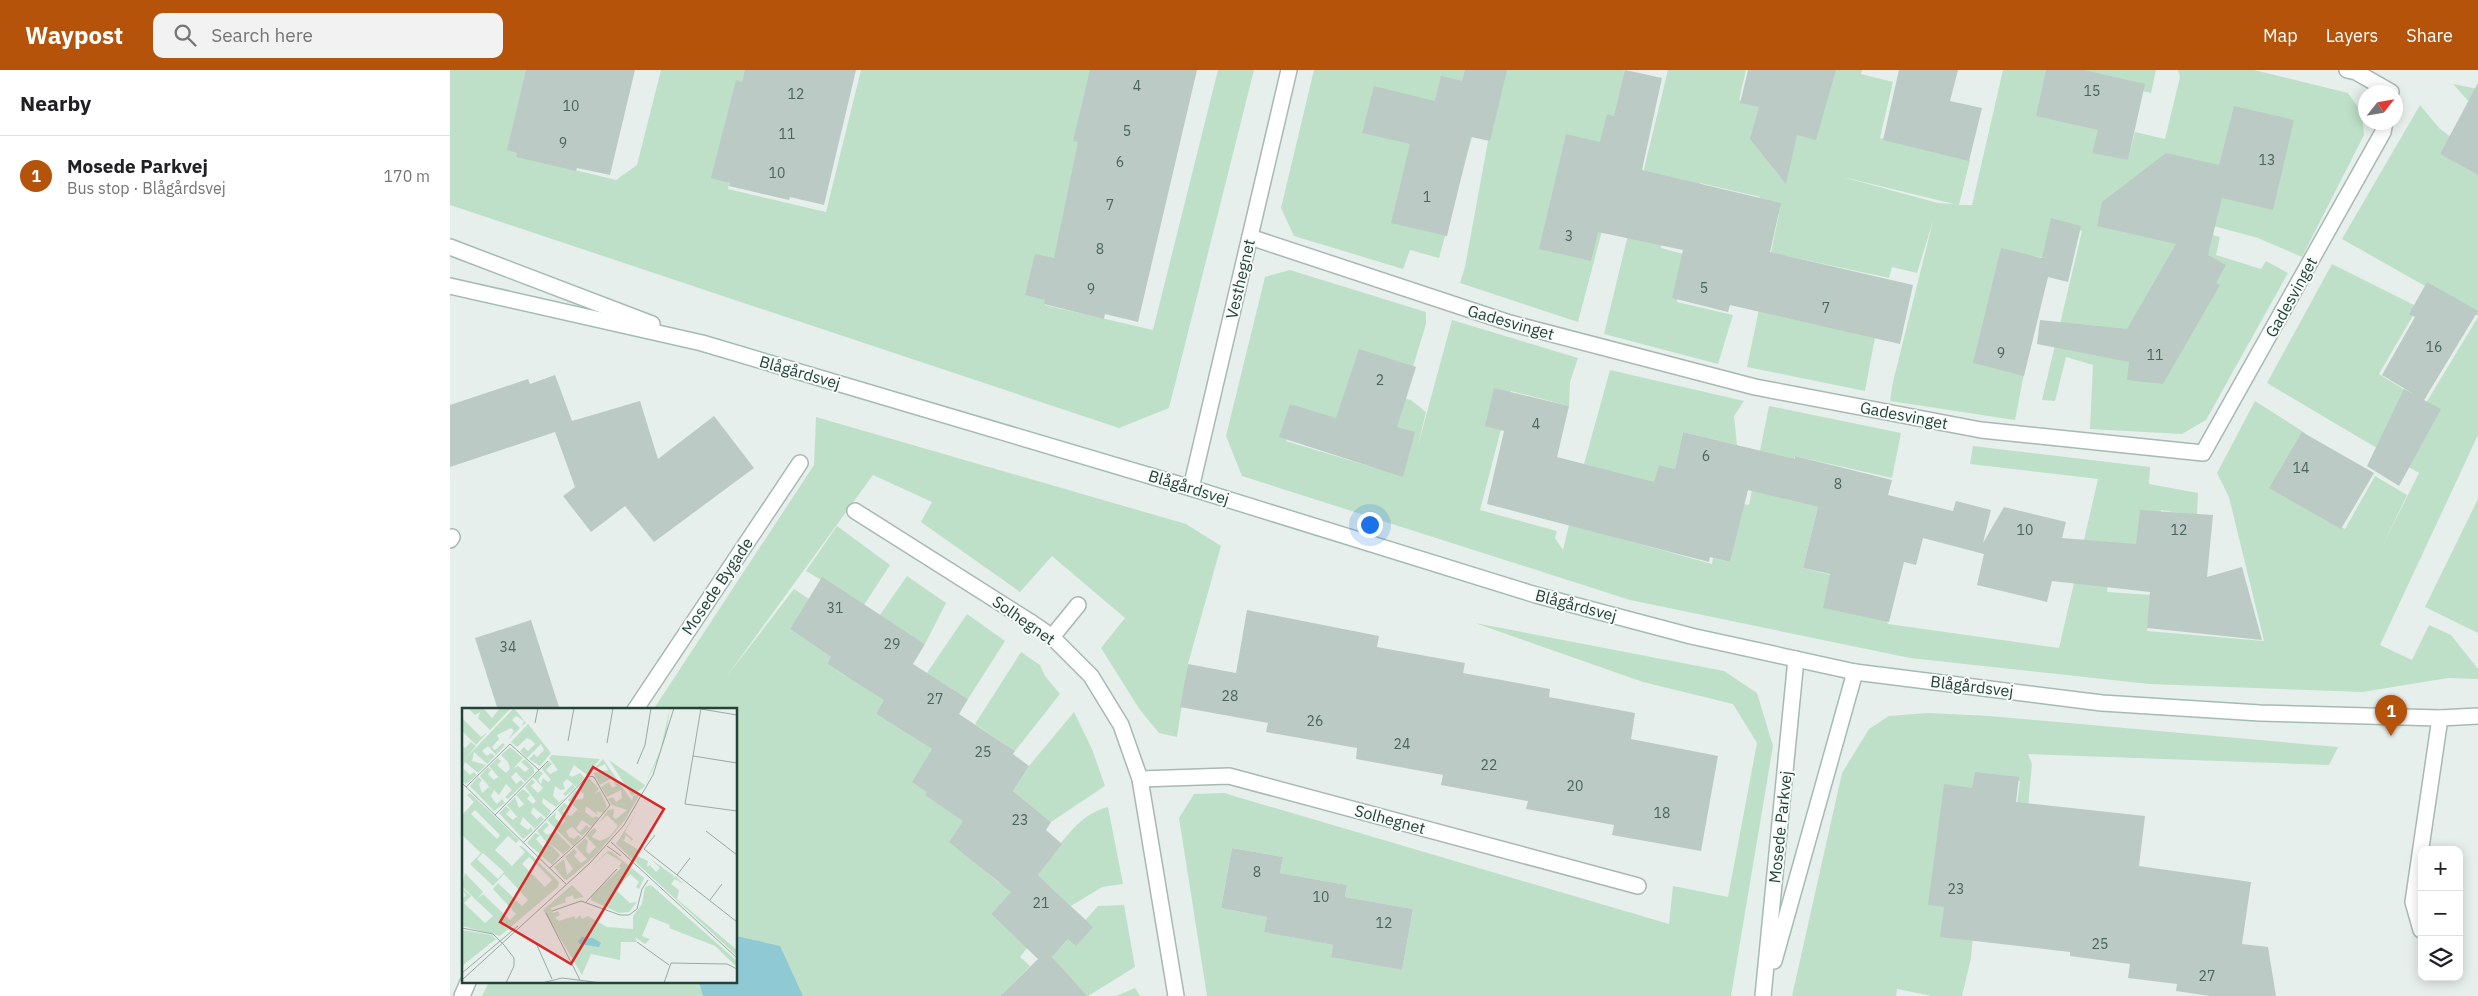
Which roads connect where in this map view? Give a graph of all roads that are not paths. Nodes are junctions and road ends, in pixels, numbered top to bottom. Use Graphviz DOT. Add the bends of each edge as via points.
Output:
graph roads {
  1 [pos="1289,70"];
  2 [pos="2347,70"];
  3 [pos="2379,85"];
  4 [pos="2383,130"];
  5 [pos="1250,237"];
  6 [pos="450,247"];
  7 [pos="450,286"];
  8 [pos="702,343"];
  9 [pos="800,463"];
  10 [pos="1191,488"];
  11 [pos="855,511"];
  12 [pos="1078,605"];
  13 [pos="1052,637"];
  14 [pos="1796,659"];
  15 [pos="1855,672"];
  16 [pos="636,708"];
  17 [pos="2478,716"];
  18 [pos="2440,718"];
  19 [pos="1140,779"];
  20 [pos="1638,886"];
  21 [pos="2418,920"];
  22 [pos="467,984"];
  23 [pos="462,996"];
  24 [pos="1176,996"];
  25 [pos="1763,996"];
  1 -- 5 [label="street, Vesthegnet"];
  2 -- 3 [label="street"];
  4 -- 5 [label="street, Gadesvinget" via="2203,453 1981,430 1755,387 1510,323"];
  5 -- 10 [label="street, Vesthegnet"];
  6 -- 8 [label="street, Blågårdsvej"];
  7 -- 8 [label="street, Blågårdsvej"];
  8 -- 10 [label="street, Blågårdsvej"];
  9 -- 16 [label="street, Mosede Bygade"];
  10 -- 14 [label="street, Blågårdsvej" via="1536,594 1691,636"];
  11 -- 13 [label="street, Solhegnet"];
  12 -- 13 [label="street"];
  13 -- 19 [label="street, Solhegnet" via="1091,676 1121,725"];
  14 -- 15 [label="street, Blågårdsvej"];
  14 -- 25 [label="street, Mosede Parkvej"];
  15 -- 18 [label="street, Blågårdsvej" via="2102,703 2260,713"];
  15 -- 25 [label="street, Mosede Parkvej"];
  17 -- 18 [label="street, Blågårdsvej"];
  18 -- 21 [label="street" via="2413,902"];
  19 -- 20 [label="street, Solhegnet" via="1229,776"];
  19 -- 24 [label="street, Solhegnet"];
  22 -- 23 [label="street"];
}
